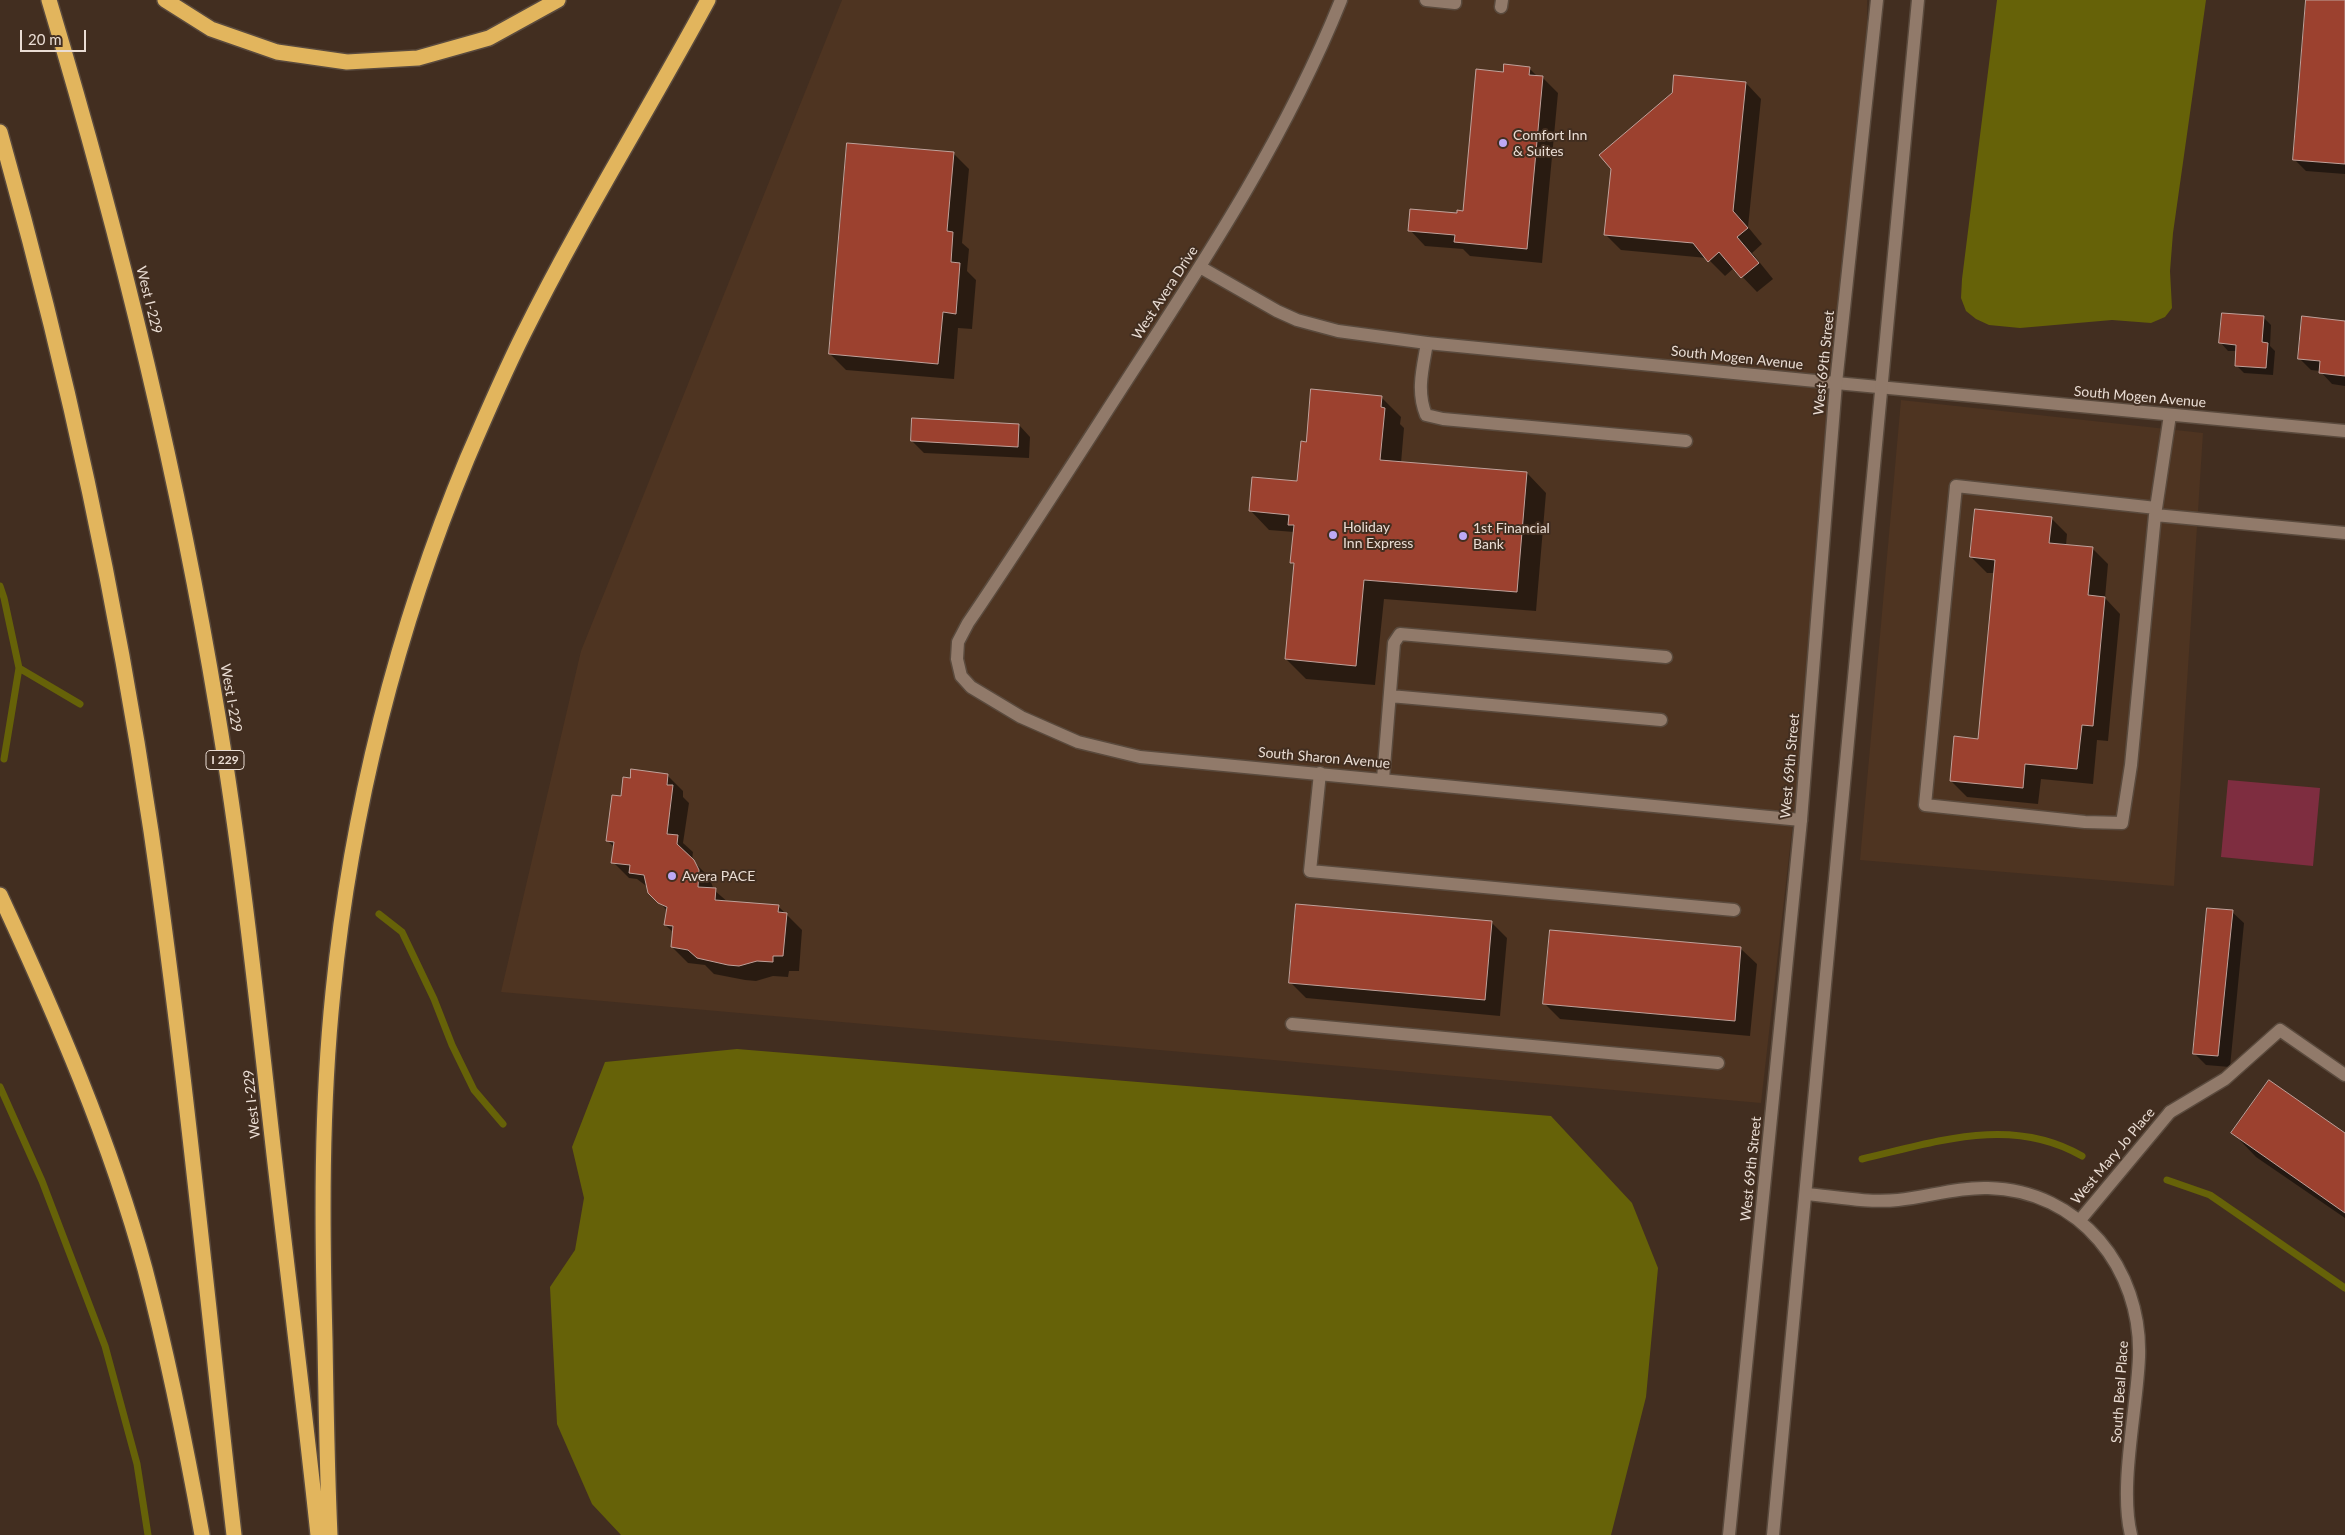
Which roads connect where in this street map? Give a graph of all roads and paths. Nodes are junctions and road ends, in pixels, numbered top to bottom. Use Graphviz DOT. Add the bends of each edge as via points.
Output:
graph roads {
  1 [pos="49,0"];
  2 [pos="165,0"];
  3 [pos="558,0"];
  4 [pos="708,0"];
  5 [pos="1341,0"];
  6 [pos="1426,0"];
  7 [pos="1455,0"];
  8 [pos="1877,0"];
  9 [pos="1918,0"];
  10 [pos="0,132"];
  11 [pos="1200,267"];
  12 [pos="1427,342"];
  13 [pos="1836,383"];
  14 [pos="1882,387"];
  15 [pos="2170,414"];
  16 [pos="2345,431"];
  17 [pos="1686,441"];
  18 [pos="2156,511"];
  19 [pos="2345,533"];
  20 [pos="992,589"];
  21 [pos="1666,657"];
  22 [pos="1390,696"];
  23 [pos="1661,720"];
  24 [pos="1320,773"];
  25 [pos="1383,779"];
  26 [pos="1801,820"];
  27 [pos="0,895"];
  28 [pos="1734,910"];
  29 [pos="1292,1024"];
  30 [pos="1718,1063"];
  31 [pos="2345,1076"];
  32 [pos="1807,1194"];
  33 [pos="2080,1220"];
  34 [pos="202,1535"];
  35 [pos="234,1535"];
  36 [pos="318,1535"];
  37 [pos="330,1535"];
  38 [pos="1729,1535"];
  39 [pos="1773,1535"];
  40 [pos="2132,1535"];
  1 -- 36 [label="highway, West I-229 / I 229" via="80,102 150,374 177,494 217,708 253,963"];
  2 -- 3 [label="highway" via="211,29 277,52 348,62 418,58 489,38"];
  4 -- 37 [label="highway" via="562,262 494,398 442,522 424,575 375,751 341,923 328,1056 323,1207"];
  5 -- 11 [label="street, West Avera Drive" via="1322,47 1269,153"];
  6 -- 7 [label="street"];
  8 -- 13 [label="street, West 69th Street"];
  9 -- 14 [label="street"];
  10 -- 35 [label="highway" via="44,297 72,419 109,590 133,724 166,939"];
  11 -- 12 [label="street, South Mogen Avenue" via="1297,320 1338,331"];
  11 -- 20 [label="street, West Avera Drive"];
  12 -- 13 [label="street, South Mogen Avenue"];
  12 -- 17 [label="street" via="1420,386 1420,402 1426,415"];
  13 -- 14 [label="street, South Mogen Avenue"];
  13 -- 26 [label="street, West 69th Street"];
  14 -- 15 [label="street, South Mogen Avenue"];
  14 -- 32 [label="street"];
  15 -- 16 [label="street, South Mogen Avenue"];
  15 -- 18 [label="street"];
  18 -- 18 [label="street" via="2131,765 2122,823 1925,805 1956,486"];
  18 -- 19 [label="street"];
  20 -- 24 [label="street, South Sharon Avenue" via="958,642 957,659 961,676 972,687 1021,717 1078,742 1140,757"];
  21 -- 22 [label="street" via="1400,634 1394,643"];
  22 -- 23 [label="street"];
  22 -- 25 [label="street"];
  24 -- 25 [label="street, South Sharon Avenue"];
  24 -- 28 [label="street" via="1310,871"];
  25 -- 26 [label="street, South Sharon Avenue"];
  26 -- 38 [label="street, West 69th Street"];
  27 -- 34 [label="highway" via="89,1102 144,1267 185,1439"];
  29 -- 30 [label="street"];
  31 -- 33 [label="street, West Mary Jo Place" via="2280,1030 2225,1079 2170,1112"];
  32 -- 33 [label="street, South Beal Place" via="1875,1201 1987,1188 2016,1191"];
  32 -- 39 [label="street"];
  33 -- 40 [label="street, South Beal Place" via="2110,1252 2136,1312 2139,1371 2128,1478"];
}
